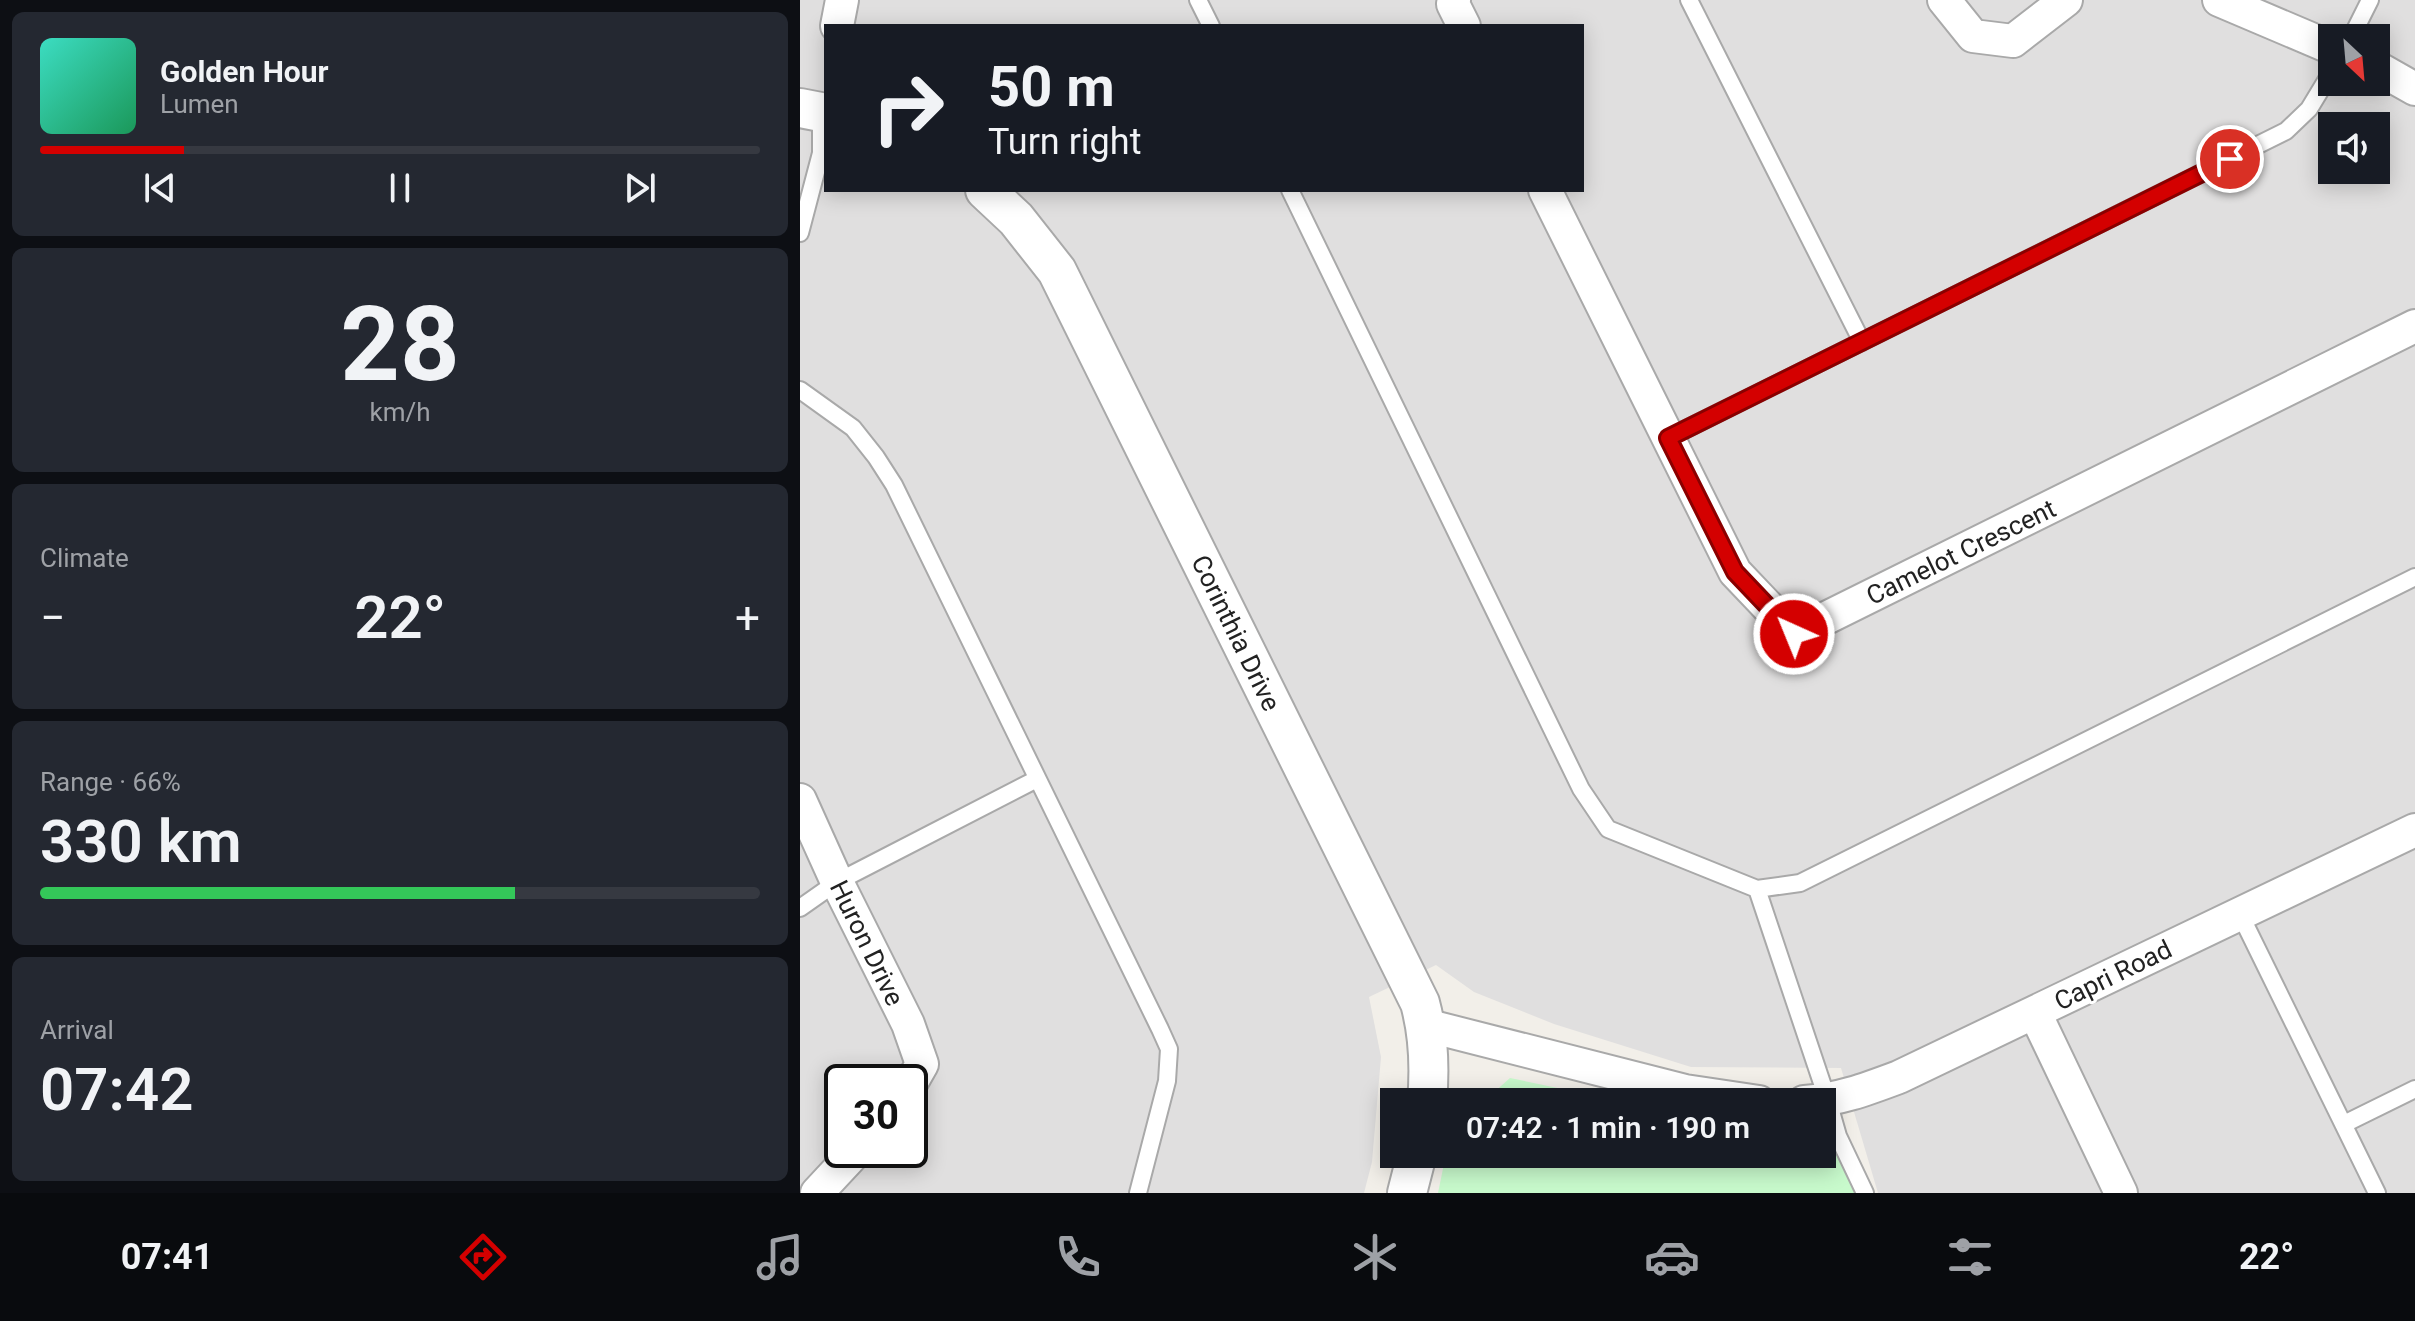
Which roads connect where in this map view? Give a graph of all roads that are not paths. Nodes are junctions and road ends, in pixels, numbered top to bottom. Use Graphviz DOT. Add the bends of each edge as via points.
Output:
graph roads {
  1 [pos="842,0"];
  2 [pos="1198,0"];
  3 [pos="1454,0"];
  4 [pos="1689,0"];
  5 [pos="1944,0"];
  6 [pos="2066,0"];
  7 [pos="2219,0"];
  8 [pos="2370,0"];
  9 [pos="837,24"];
  10 [pos="1210,24"];
  11 [pos="1463,24"];
  12 [pos="2358,24"];
  13 [pos="2318,42"];
  14 [pos="2390,75"];
  15 [pos="2415,89"];
  16 [pos="2318,94"];
  17 [pos="818,105"];
  18 [pos="987,192"];
  19 [pos="1291,192"];
  20 [pos="1546,192"];
  21 [pos="800,233"];
  22 [pos="2415,326"];
  23 [pos="1862,342"];
  24 [pos="800,390"];
  25 [pos="1668,438"];
  26 [pos="2415,577"];
  27 [pos="1037,779"];
  28 [pos="800,800"];
  29 [pos="2415,830"];
  30 [pos="837,882"];
  31 [pos="1757,889"];
  32 [pos="800,908"];
  33 [pos="2240,914"];
  34 [pos="2035,1013"];
  35 [pos="1425,1025"];
  36 [pos="922,1064"];
  37 [pos="1428,1088"];
  38 [pos="1673,1088"];
  39 [pos="1812,1088"];
  40 [pos="2415,1089"];
  41 [pos="1836,1097"];
  42 [pos="2344,1124"];
  43 [pos="1836,1133"];
  44 [pos="840,1168"];
  45 [pos="1413,1168"];
  46 [pos="817,1193"];
  47 [pos="1138,1193"];
  48 [pos="1407,1193"];
  49 [pos="1865,1193"];
  50 [pos="2121,1193"];
  51 [pos="2377,1193"];
  1 -- 9 [label="street"];
  2 -- 10 [label="lane"];
  3 -- 11 [label="street"];
  4 -- 23 [label="lane"];
  5 -- 6 [label="street" via="1973,36 2013,41"];
  7 -- 13 [label="street"];
  8 -- 12 [label="lane"];
  14 -- 15 [label="street"];
  16 -- 23 [label="lane" via="2286,131"];
  17 -- 21 [label="lane" via="821,153"];
  18 -- 35 [label="street, Corinthia Drive" via="1057,271 1420,1003"];
  19 -- 31 [label="lane" via="1581,789 1608,829"];
  20 -- 25 [label="street, Camelot Crescent"];
  22 -- 25 [label="street, Camelot Crescent" via="1794,634 1735,572"];
  23 -- 25 [label="lane"];
  24 -- 27 [label="lane" via="853,428 894,485"];
  26 -- 31 [label="lane" via="1800,883"];
  27 -- 30 [label="lane"];
  27 -- 47 [label="lane" via="1169,1049 1167,1081"];
  28 -- 30 [label="street, Huron Drive"];
  29 -- 33 [label="street, Capri Road"];
  30 -- 32 [label="lane"];
  30 -- 36 [label="street, Huron Drive" via="908,1024"];
  31 -- 39 [label="lane"];
  33 -- 34 [label="street, Capri Road"];
  33 -- 42 [label="lane"];
  34 -- 41 [label="street, Capri Road" via="1899,1077"];
  34 -- 50 [label="street"];
  35 -- 37 [label="street, Corinthia Drive"];
  35 -- 38 [label="street"];
  40 -- 42 [label="lane"];
  42 -- 51 [label="lane"];
  43 -- 49 [label="lane"];
  44 -- 46 [label="street"];
  45 -- 48 [label="street"];
}
